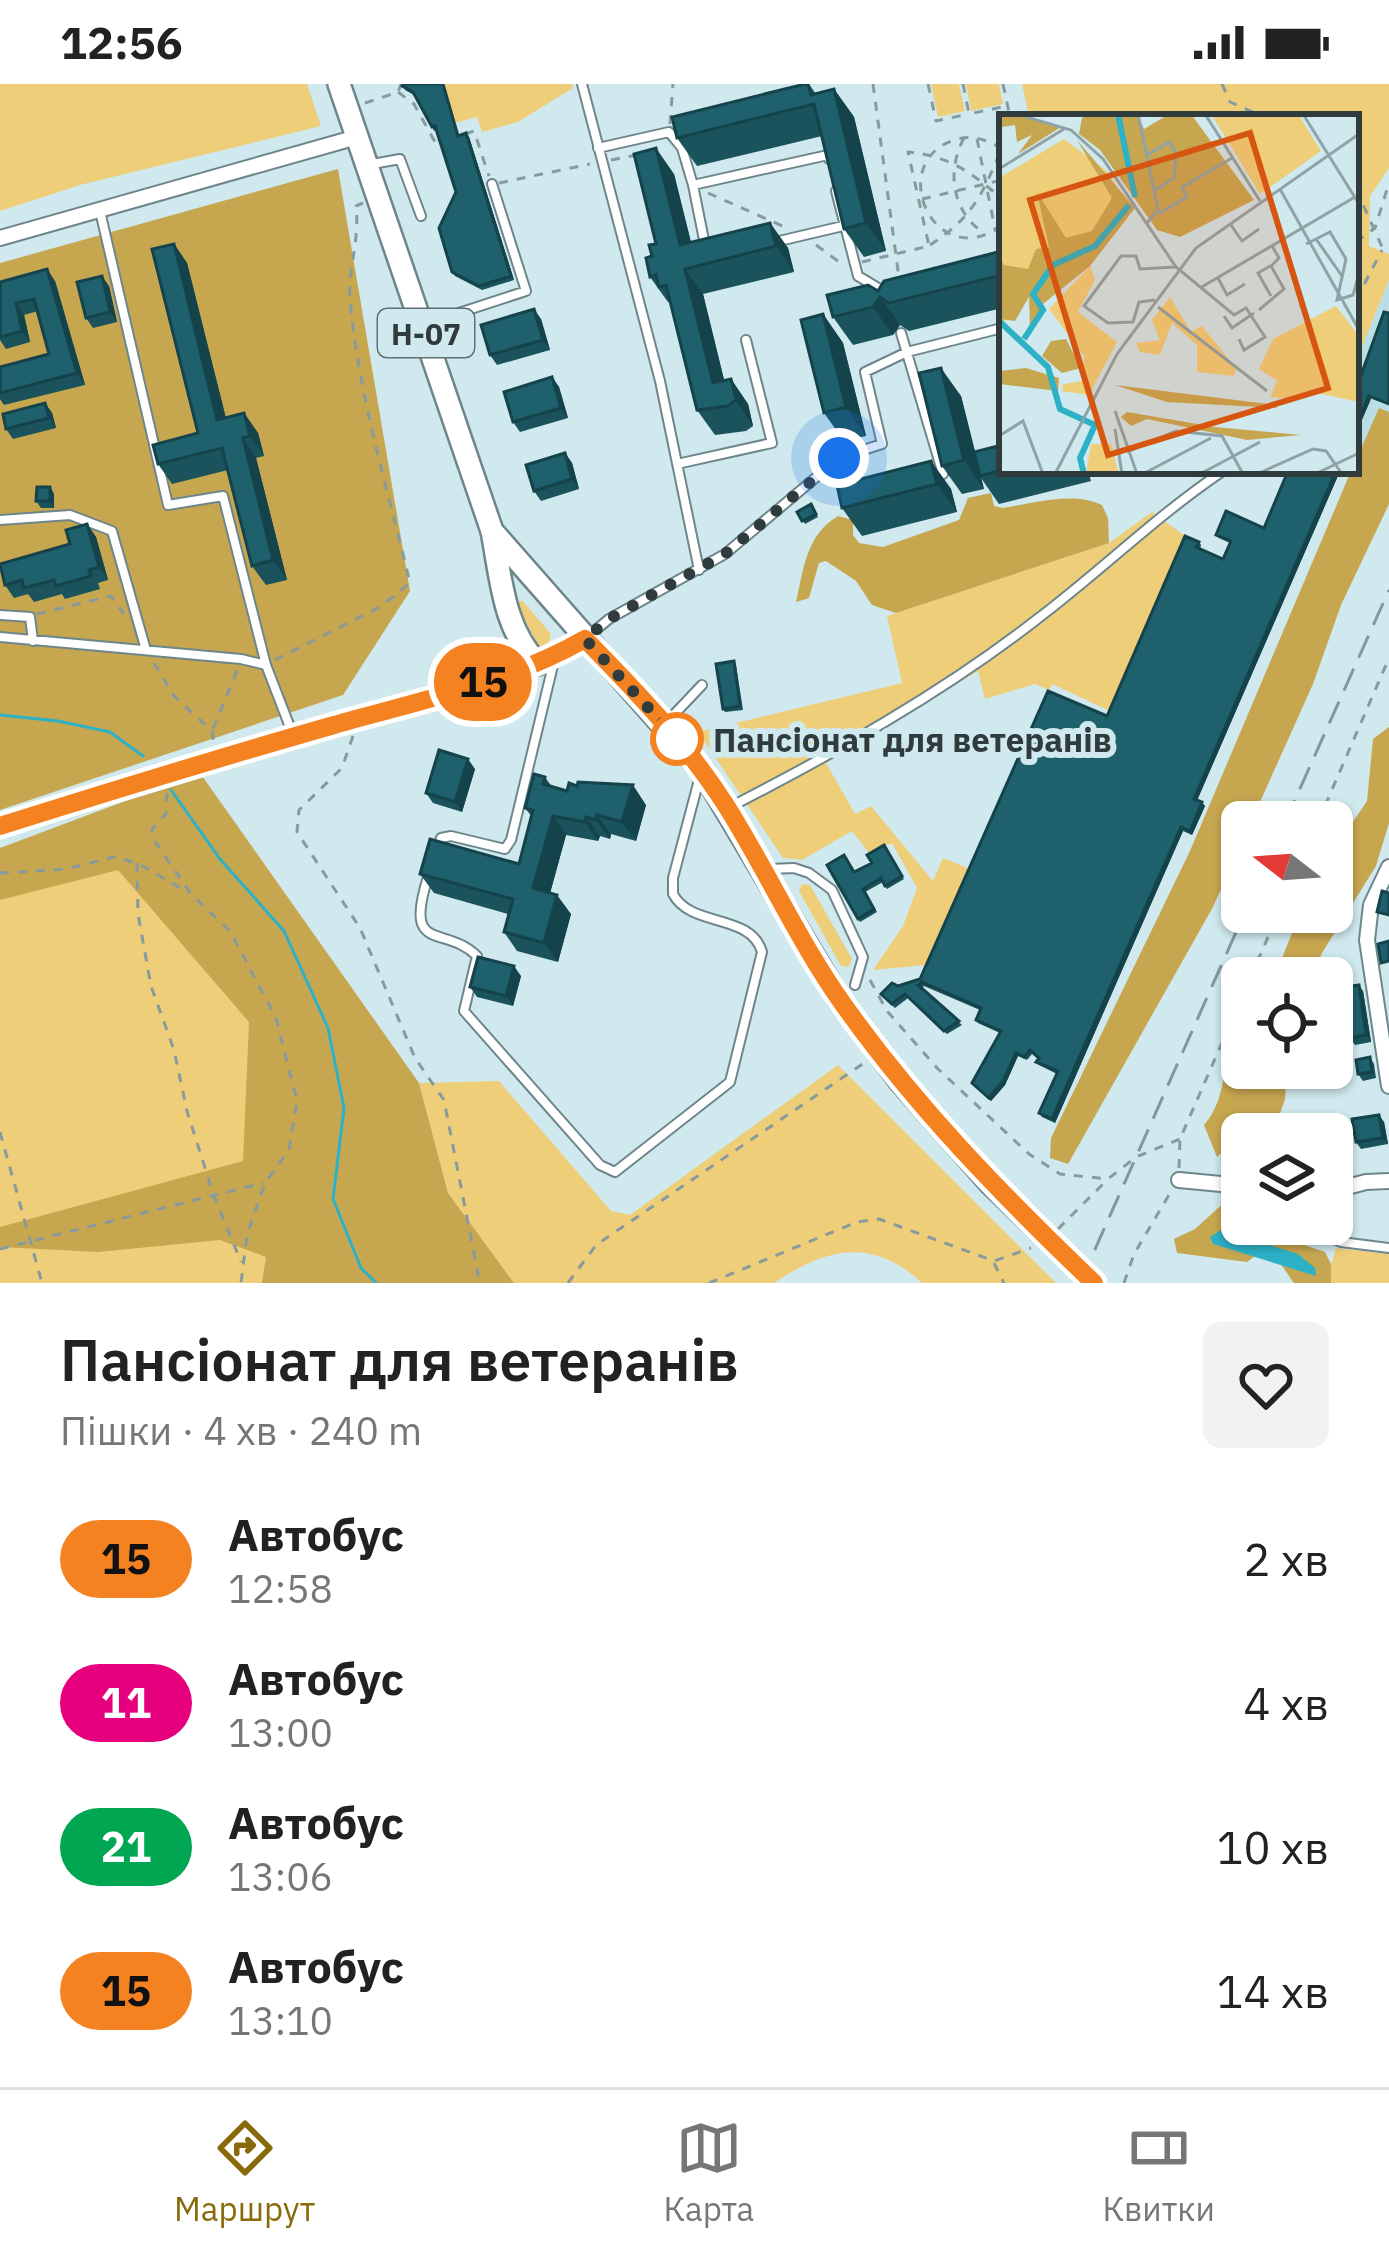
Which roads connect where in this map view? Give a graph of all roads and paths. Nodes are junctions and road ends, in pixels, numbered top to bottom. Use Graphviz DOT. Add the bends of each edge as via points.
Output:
graph roads {
  1 [pos="339,84"];
  2 [pos="400,84"];
  3 [pos="582,84"];
  4 [pos="673,84"];
  5 [pos="873,84"];
  6 [pos="928,84"];
  7 [pos="963,84"];
  8 [pos="1003,84"];
  9 [pos="1222,84"];
  10 [pos="398,92"];
  11 [pos="364,103"];
  12 [pos="1007,106"];
  13 [pos="969,114"];
  14 [pos="1009,114"];
  15 [pos="1257,114"];
  16 [pos="669,132"];
  17 [pos="357,137"];
  18 [pos="964,138"];
  19 [pos="977,138"];
  20 [pos="598,148"];
  21 [pos="999,148"];
  22 [pos="647,153"];
  23 [pos="933,154"];
  24 [pos="999,156"];
  25 [pos="601,162"];
  26 [pos="954,162"];
  27 [pos="366,165"];
  28 [pos="999,181"];
  29 [pos="1389,183"];
  30 [pos="492,184"];
  31 [pos="987,184"];
  32 [pos="693,185"];
  33 [pos="955,191"];
  34 [pos="1359,195"];
  35 [pos="999,196"];
  36 [pos="920,200"];
  37 [pos="356,206"];
  38 [pos="100,212"];
  39 [pos="422,216"];
  40 [pos="966,218"];
  41 [pos="843,226"];
  42 [pos="999,228"];
  43 [pos="1375,228"];
  44 [pos="996,231"];
  45 [pos="949,233"];
  46 [pos="986,235"];
  47 [pos="804,236"];
  48 [pos="0,238"];
  49 [pos="1359,240"];
  50 [pos="765,244"];
  51 [pos="928,246"];
  52 [pos="1386,249"];
  53 [pos="898,253"];
  54 [pos="708,258"];
  55 [pos="854,263"];
  56 [pos="858,276"];
  57 [pos="1359,295"];
  58 [pos="891,296"];
  59 [pos="423,324"];
  60 [pos="999,329"];
  61 [pos="902,333"];
  62 [pos="746,340"];
  63 [pos="907,352"];
  64 [pos="677,464"];
  65 [pos="1219,474"];
  66 [pos="925,479"];
  67 [pos="0,520"];
  68 [pos="492,531"];
  69 [pos="699,570"];
  70 [pos="37,614"];
  71 [pos="0,615"];
  72 [pos="511,627"];
  73 [pos="143,636"];
  74 [pos="0,637"];
  75 [pos="585,639"];
  76 [pos="33,641"];
  77 [pos="146,650"];
  78 [pos="1389,658"];
  79 [pos="241,659"];
  80 [pos="547,660"];
  81 [pos="266,665"];
  82 [pos="492,679"];
  83 [pos="702,685"];
  84 [pos="360,718"];
  85 [pos="665,724"];
  86 [pos="212,731"];
  87 [pos="294,737"];
  88 [pos="216,759"];
  89 [pos="703,771"];
  90 [pos="164,774"];
  91 [pos="1327,801"];
  92 [pos="728,808"];
  93 [pos="0,826"];
  94 [pos="137,863"];
  95 [pos="1389,867"];
  96 [pos="764,869"];
  97 [pos="0,873"];
  98 [pos="191,894"];
  99 [pos="870,980"];
  100 [pos="855,985"];
  101 [pos="1221,1045"];
  102 [pos="879,1053"];
  103 [pos="1389,1086"];
  104 [pos="0,1132"];
  105 [pos="1180,1139"];
  106 [pos="1108,1179"];
  107 [pos="1179,1180"];
  108 [pos="1389,1181"];
  109 [pos="265,1183"];
  110 [pos="1221,1185"];
  111 [pos="1353,1185"];
  112 [pos="214,1196"];
  113 [pos="1057,1231"];
  114 [pos="32,1241"];
  115 [pos="1041,1241"];
  116 [pos="1353,1244"];
  117 [pos="1389,1248"];
  118 [pos="0,1249"];
  119 [pos="993,1262"];
  120 [pos="242,1264"];
  121 [pos="42,1283"];
  122 [pos="242,1283"];
  123 [pos="476,1283"];
  124 [pos="568,1283"];
  125 [pos="710,1283"];
  126 [pos="1004,1283"];
  127 [pos="1094,1283"];
  128 [pos="1124,1283"];
  1 -- 17 [label="main road, Н-07"];
  2 -- 10 [label="path"];
  3 -- 20 [label="lane"];
  4 -- 16 [label="path"];
  5 -- 53 [label="path"];
  6 -- 13 [label="path" via="936,122"];
  7 -- 13 [label="path"];
  8 -- 12 [label="path"];
  9 -- 15 [label="path" via="1230,102"];
  10 -- 11 [label="path"];
  10 -- 30 [label="path" via="436,142 474,131"];
  12 -- 13 [label="path"];
  12 -- 14 [label="path"];
  16 -- 20 [label="lane"];
  16 -- 32 [label="lane"];
  17 -- 27 [label="main road, Н-07"];
  17 -- 38 [label="street"];
  18 -- 19 [label="path"];
  18 -- 23 [label="path"];
  18 -- 26 [label="path"];
  19 -- 21 [label="path"];
  19 -- 31 [label="path"];
  20 -- 25 [label="lane"];
  22 -- 25 [label="path"];
  23 -- 26 [label="path"];
  23 -- 36 [label="path"];
  23 -- 36 [label="path" via="908,152"];
  24 -- 31 [label="path"];
  25 -- 30 [label="path"];
  25 -- 64 [label="lane"];
  26 -- 31 [label="path"];
  26 -- 33 [label="path"];
  27 -- 39 [label="lane" via="400,159"];
  27 -- 59 [label="main road, Н-07"];
  28 -- 31 [label="path"];
  29 -- 43 [label="path"];
  30 -- 59 [label="lane" via="526,291"];
  31 -- 33 [label="path"];
  31 -- 35 [label="path"];
  31 -- 40 [label="path"];
  31 -- 44 [label="path"];
  32 -- 41 [label="lane" via="828,155"];
  32 -- 47 [label="path"];
  32 -- 54 [label="lane"];
  33 -- 36 [label="path"];
  33 -- 40 [label="path"];
  34 -- 43 [label="path"];
  36 -- 45 [label="path"];
  36 -- 51 [label="path"];
  37 -- 81 [label="path" via="350,294 410,583 380,608"];
  38 -- 48 [label="street"];
  38 -- 81 [label="lane" via="168,505 223,496"];
  40 -- 45 [label="path"];
  40 -- 46 [label="path"];
  41 -- 47 [label="lane"];
  41 -- 55 [label="lane"];
  42 -- 44 [label="path"];
  43 -- 49 [label="path"];
  43 -- 52 [label="path"];
  44 -- 46 [label="path"];
  45 -- 46 [label="path"];
  45 -- 51 [label="path"];
  47 -- 50 [label="lane"];
  47 -- 56 [label="path"];
  51 -- 53 [label="path"];
  52 -- 57 [label="path"];
  53 -- 55 [label="path"];
  53 -- 58 [label="path" via="901,275"];
  55 -- 56 [label="lane"];
  56 -- 58 [label="lane"];
  59 -- 68 [label="main road, Н-07"];
  60 -- 63 [label="lane"];
  61 -- 63 [label="lane"];
  62 -- 64 [label="lane" via="772,443"];
  63 -- 66 [label="lane" via="943,474"];
  63 -- 69 [label="lane" via="865,372 882,444 839,458"];
  64 -- 69 [label="lane"];
  65 -- 92 [label="lane" via="969,667"];
  67 -- 73 [label="lane" via="70,514 112,531"];
  68 -- 72 [label="main road"];
  68 -- 75 [label="main road, Н-07"];
  69 -- 75 [label="lane"];
  70 -- 73 [label="path" via="111,596"];
  71 -- 76 [label="lane" via="30,617"];
  72 -- 80 [label="main road" via="524,650"];
  72 -- 82 [label="main road"];
  73 -- 77 [label="lane"];
  74 -- 76 [label="lane"];
  75 -- 80 [label="main road"];
  75 -- 85 [label="main road, Н-07"];
  76 -- 77 [label="lane"];
  77 -- 79 [label="lane"];
  77 -- 86 [label="path" via="174,696"];
  78 -- 91 [label="path"];
  79 -- 81 [label="lane"];
  79 -- 86 [label="path"];
  80 -- 82 [label="main road"];
  80 -- 89 [label="lane" via="511,840 505,849 441,838 419,915 431,937 475,951 464,1011 608,1172 734,1072 760,944 689,911 673,894"];
  81 -- 87 [label="lane"];
  82 -- 84 [label="main road"];
  83 -- 85 [label="lane"];
  84 -- 87 [label="main road"];
  84 -- 123 [label="path" via="342,768 299,809 297,832 360,928 415,1058 444,1100"];
  85 -- 89 [label="main road, Н-07"];
  86 -- 88 [label="path"];
  87 -- 88 [label="main road"];
  88 -- 90 [label="main road"];
  89 -- 92 [label="main road, Н-07"];
  90 -- 93 [label="main road"];
  90 -- 98 [label="path" via="166,814 152,830 154,840"];
  92 -- 96 [label="main road, Н-07"];
  94 -- 97 [label="path" via="113,857"];
  94 -- 98 [label="path"];
  94 -- 112 [label="path" via="151,986"];
  95 -- 103 [label="street" via="1370,905 1367,940"];
  96 -- 100 [label="lane" via="794,868 832,890 863,957"];
  96 -- 102 [label="main road, Н-07"];
  98 -- 109 [label="path" via="230,931 276,1018 297,1101 289,1150"];
  99 -- 106 [label="path" via="937,1067 1029,1154 1060,1174"];
  101 -- 105 [label="path"];
  102 -- 124 [label="path" via="596,1245"];
  102 -- 127 [label="main road, Н-07, bridge" via="990,1183"];
  104 -- 114 [label="path"];
  105 -- 106 [label="path"];
  105 -- 107 [label="path"];
  106 -- 113 [label="path"];
  107 -- 110 [label="street"];
  107 -- 128 [label="path"];
  108 -- 111 [label="street"];
  109 -- 112 [label="path"];
  109 -- 120 [label="path"];
  112 -- 114 [label="path"];
  112 -- 120 [label="path"];
  114 -- 118 [label="path"];
  114 -- 121 [label="path"];
  115 -- 125 [label="path" via="994,1261 879,1220 857,1222"];
  116 -- 117 [label="lane"];
  119 -- 126 [label="path"];
  120 -- 122 [label="path"];
}
